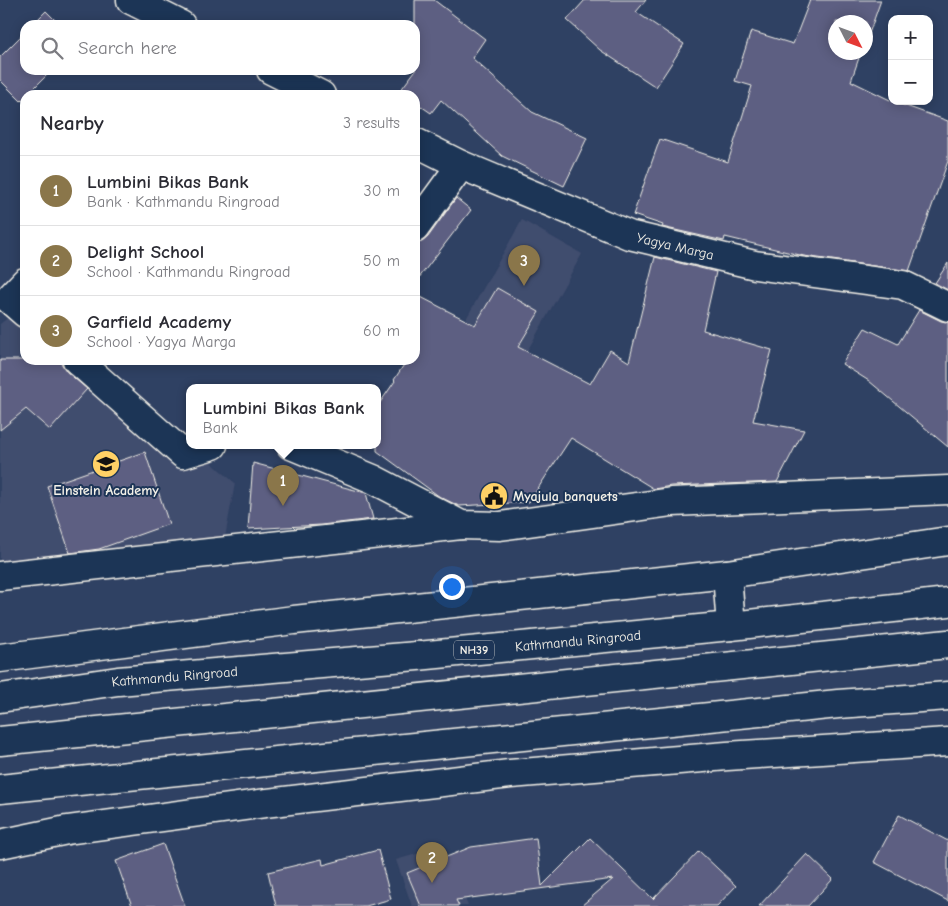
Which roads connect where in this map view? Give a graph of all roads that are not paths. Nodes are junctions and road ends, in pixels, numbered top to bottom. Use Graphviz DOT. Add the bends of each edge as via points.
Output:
graph roads {
  1 [pos="131,0"];
  2 [pos="171,20"];
  3 [pos="281,75"];
  4 [pos="312,90"];
  5 [pos="420,144"];
  6 [pos="461,165"];
  7 [pos="420,221"];
  8 [pos="20,287"];
  9 [pos="948,307"];
  10 [pos="20,309"];
  11 [pos="83,365"];
  12 [pos="200,449"];
  13 [pos="301,449"];
  14 [pos="948,490"];
  15 [pos="461,525"];
  16 [pos="948,541"];
  17 [pos="727,574"];
  18 [pos="0,576"];
  19 [pos="948,602"];
  20 [pos="731,626"];
  21 [pos="948,644"];
  22 [pos="0,658"];
  23 [pos="948,696"];
  24 [pos="0,698"];
  25 [pos="0,741"];
  26 [pos="948,742"];
  27 [pos="0,789"];
  28 [pos="0,844"];
  1 -- 2 [label="main road"];
  3 -- 4 [label="main road"];
  5 -- 6 [label="main road, Yagya Marga"];
  6 -- 7 [label="main road"];
  6 -- 9 [label="main road, Yagya Marga" via="630,235 755,265 903,285"];
  8 -- 10 [label="main road" via="9,299"];
  11 -- 12 [label="main road" via="183,454"];
  13 -- 15 [label="main road" via="373,479"];
  14 -- 15 [label="main road" via="672,502 500,526"];
  15 -- 18 [label="main road"];
  16 -- 17 [label="main road"];
  17 -- 20 [label="main road"];
  17 -- 22 [label="main road" via="294,620"];
  19 -- 20 [label="main road, Kathmandu Ringroad / NH39"];
  20 -- 24 [label="main road, Kathmandu Ringroad / NH39" via="118,681"];
  21 -- 25 [label="main road"];
  23 -- 27 [label="main road" via="838,704"];
  26 -- 28 [label="main road" via="510,774 67,830"];
}
